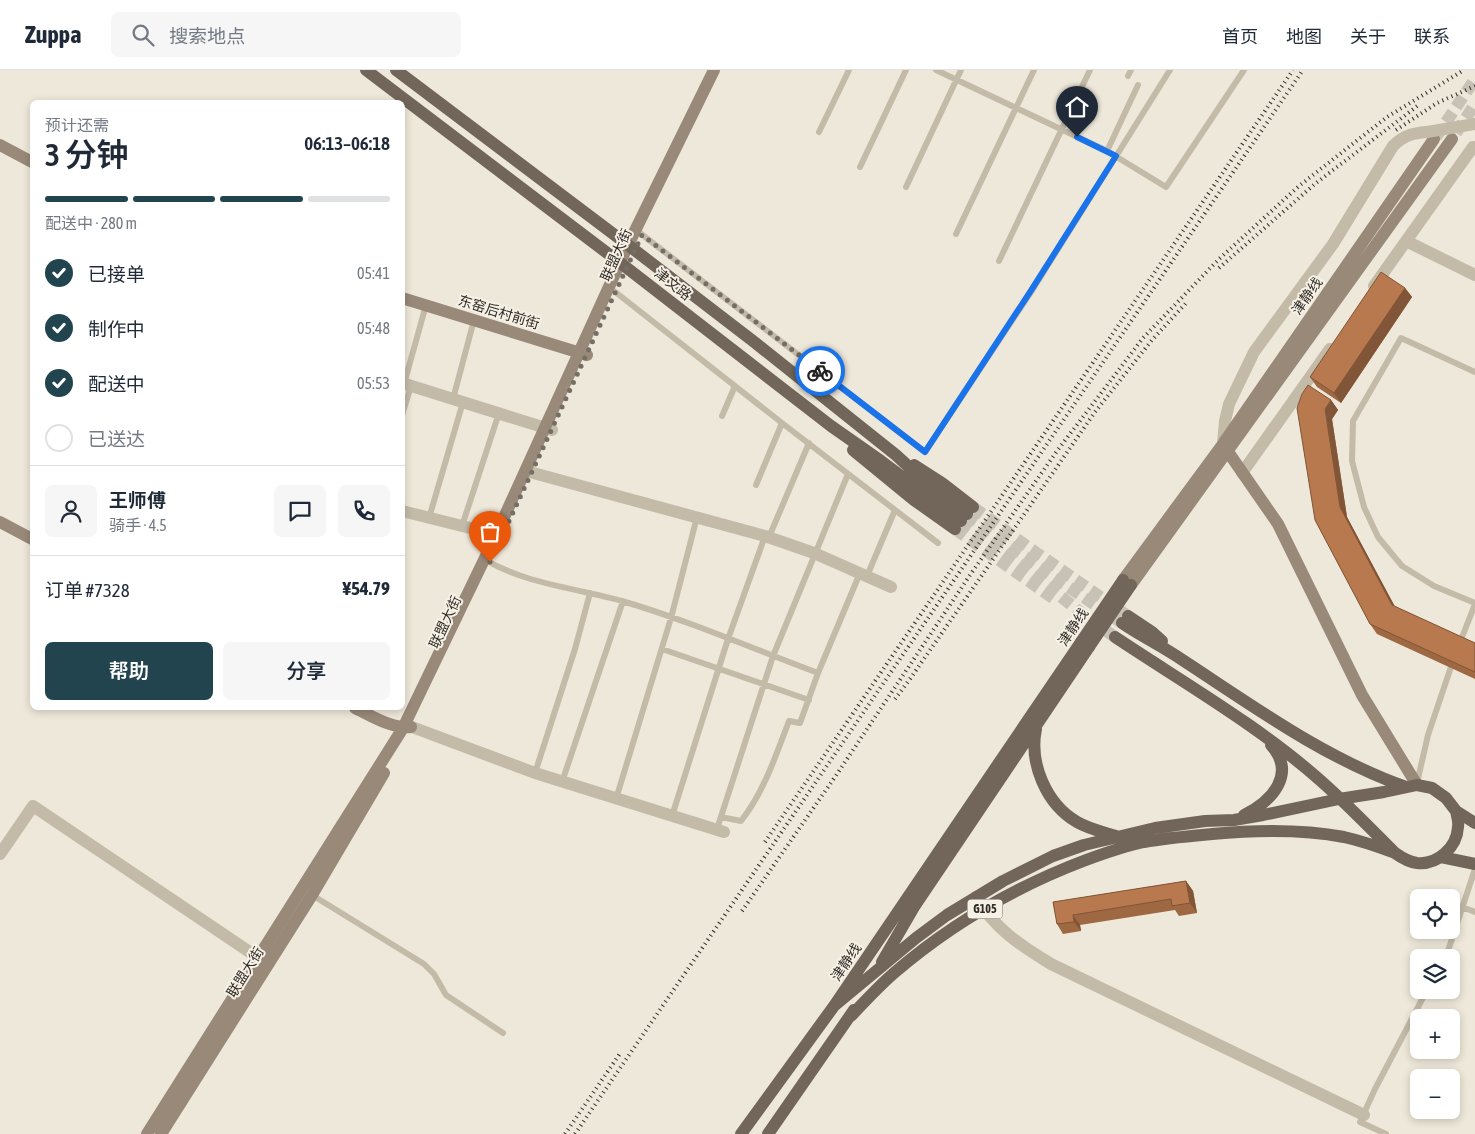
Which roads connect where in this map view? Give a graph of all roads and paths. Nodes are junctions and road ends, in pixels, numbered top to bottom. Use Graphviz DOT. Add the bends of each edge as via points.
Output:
graph roads {
  1 [pos="366,70"];
  2 [pos="396,70"];
  3 [pos="714,70"];
  4 [pos="721,70"];
  5 [pos="849,70"];
  6 [pos="906,70"];
  7 [pos="936,70"];
  8 [pos="961,70"];
  9 [pos="1034,70"];
  10 [pos="1090,70"];
  11 [pos="1170,70"];
  12 [pos="1244,70"];
  13 [pos="956,80"];
  14 [pos="1138,85"];
  15 [pos="1016,108"];
  16 [pos="1475,124"];
  17 [pos="1062,130"];
  18 [pos="819,132"];
  19 [pos="1430,136"];
  20 [pos="1452,139"];
  21 [pos="0,146"];
  22 [pos="1473,147"];
  23 [pos="1107,151"];
  24 [pos="1116,156"];
  25 [pos="30,161"];
  26 [pos="860,167"];
  27 [pos="906,187"];
  28 [pos="639,232"];
  29 [pos="956,234"];
  30 [pos="1406,241"];
  31 [pos="632,247"];
  32 [pos="1000,261"];
  33 [pos="624,265"];
  34 [pos="1475,275"];
  35 [pos="613,289"];
  36 [pos="1367,297"];
  37 [pos="405,299"];
  38 [pos="426,305"];
  39 [pos="474,320"];
  40 [pos="1338,337"];
  41 [pos="584,354"];
  42 [pos="1475,372"];
  43 [pos="406,384"];
  44 [pos="735,386"];
  45 [pos="458,400"];
  46 [pos="499,413"];
  47 [pos="722,416"];
  48 [pos="782,423"];
  49 [pos="549,429"];
  50 [pos="809,443"];
  51 [pos="1225,448"];
  52 [pos="529,472"];
  53 [pos="1242,473"];
  54 [pos="848,474"];
  55 [pos="756,485"];
  56 [pos="895,510"];
  57 [pos="405,512"];
  58 [pos="697,516"];
  59 [pos="429,518"];
  60 [pos="0,522"];
  61 [pos="462,526"];
  62 [pos="0,529"];
  63 [pos="499,536"];
  64 [pos="767,536"];
  65 [pos="30,538"];
  66 [pos="938,543"];
  67 [pos="30,544"];
  68 [pos="814,553"];
  69 [pos="487,561"];
  70 [pos="864,574"];
  71 [pos="891,587"];
  72 [pos="590,594"];
  73 [pos="623,601"];
  74 [pos="1475,604"];
  75 [pos="671,618"];
  76 [pos="1125,620"];
  77 [pos="1115,637"];
  78 [pos="728,639"];
  79 [pos="1085,644"];
  80 [pos="662,649"];
  81 [pos="772,656"];
  82 [pos="719,668"];
  83 [pos="818,673"];
  84 [pos="763,684"];
  85 [pos="809,700"];
  86 [pos="362,710"];
  87 [pos="374,710"];
  88 [pos="1037,724"];
  89 [pos="406,726"];
  90 [pos="1261,734"];
  91 [pos="535,773"];
  92 [pos="562,782"];
  93 [pos="1411,786"];
  94 [pos="616,799"];
  95 [pos="1339,799"];
  96 [pos="1456,811"];
  97 [pos="672,816"];
  98 [pos="1234,820"];
  99 [pos="1475,823"];
  100 [pos="721,826"];
  101 [pos="1117,836"];
  102 [pos="1143,842"];
  103 [pos="1395,853"];
  104 [pos="0,854"];
  105 [pos="1440,857"];
  106 [pos="1475,864"];
  107 [pos="1475,869"];
  108 [pos="307,892"];
  109 [pos="976,897"];
  110 [pos="1462,907"];
  111 [pos="984,910"];
  112 [pos="1475,912"];
  113 [pos="1448,949"];
  114 [pos="263,961"];
  115 [pos="878,970"];
  116 [pos="1422,999"];
  117 [pos="834,1006"];
  118 [pos="851,1016"];
  119 [pos="503,1033"];
  120 [pos="1364,1115"];
  121 [pos="147,1134"];
  122 [pos="161,1134"];
  123 [pos="740,1134"];
  124 [pos="768,1134"];
  125 [pos="1386,1134"];
  1 -- 33 [label="main road, 津文路"];
  2 -- 31 [label="main road, 津文路"];
  3 -- 28 [label="main road"];
  4 -- 28 [label="main road, 联盟大街"];
  5 -- 18 [label="lane"];
  6 -- 26 [label="lane"];
  7 -- 13 [label="lane"];
  8 -- 13 [label="lane"];
  9 -- 15 [label="lane"];
  10 -- 17 [label="lane"];
  11 -- 24 [label="lane"];
  12 -- 24 [label="lane" via="1166,187"];
  13 -- 15 [label="lane"];
  13 -- 27 [label="lane"];
  14 -- 23 [label="lane"];
  15 -- 17 [label="lane"];
  15 -- 29 [label="lane"];
  16 -- 19 [label="street, bridge"];
  17 -- 23 [label="lane"];
  17 -- 32 [label="lane"];
  19 -- 51 [label="main road, 津静线"];
  19 -- 51 [label="street" via="1413,133 1393,146 1333,244 1254,352 1229,404 1224,421"];
  20 -- 51 [label="main road, 津静线"];
  21 -- 25 [label="main road"];
  22 -- 30 [label="street"];
  23 -- 24 [label="lane"];
  24 -- 28 [label="lane" via="925,452"];
  28 -- 31 [label="main road, 联盟大街"];
  30 -- 34 [label="street"];
  30 -- 36 [label="street"];
  31 -- 33 [label="main road, 联盟大街"];
  31 -- 33 [label="main road, 津文路" via="896,455 964,518 914,500 855,452 831,426"];
  33 -- 35 [label="main road, 联盟大街"];
  35 -- 41 [label="main road, 联盟大街"];
  35 -- 44 [label="lane"];
  37 -- 38 [label="main road, 东窑后村前街"];
  38 -- 39 [label="main road, 东窑后村前街"];
  38 -- 43 [label="lane"];
  39 -- 41 [label="main road, 东窑后村前街"];
  39 -- 45 [label="lane"];
  40 -- 53 [label="street"];
  41 -- 49 [label="main road, 联盟大街"];
  42 -- 74 [label="lane" via="1401,338 1353,420 1352,461 1364,507 1378,537 1402,566 1434,586"];
  43 -- 45 [label="street"];
  44 -- 47 [label="lane"];
  44 -- 48 [label="lane"];
  45 -- 46 [label="street"];
  45 -- 59 [label="lane"];
  46 -- 49 [label="street"];
  46 -- 61 [label="lane"];
  48 -- 50 [label="lane"];
  48 -- 55 [label="lane"];
  49 -- 52 [label="main road, 联盟大街"];
  50 -- 54 [label="lane"];
  50 -- 64 [label="lane"];
  51 -- 53 [label="main road"];
  51 -- 79 [label="main road, 津静线, bridge"];
  52 -- 58 [label="street"];
  52 -- 63 [label="main road, 联盟大街"];
  53 -- 93 [label="main road" via="1278,524 1362,695"];
  54 -- 56 [label="lane"];
  54 -- 68 [label="lane"];
  56 -- 66 [label="lane"];
  56 -- 70 [label="lane"];
  57 -- 59 [label="street"];
  58 -- 64 [label="street"];
  58 -- 75 [label="lane"];
  59 -- 61 [label="street"];
  60 -- 65 [label="main road"];
  61 -- 63 [label="street"];
  62 -- 67 [label="main road"];
  63 -- 69 [label="main road, 联盟大街"];
  64 -- 68 [label="street"];
  64 -- 78 [label="lane"];
  68 -- 70 [label="street"];
  68 -- 81 [label="lane"];
  69 -- 72 [label="lane" via="524,576"];
  69 -- 89 [label="main road, 联盟大街"];
  70 -- 71 [label="street"];
  70 -- 83 [label="lane"];
  72 -- 73 [label="lane"];
  72 -- 91 [label="lane"];
  73 -- 75 [label="lane"];
  73 -- 92 [label="lane"];
  74 -- 93 [label="lane"];
  75 -- 78 [label="lane"];
  75 -- 80 [label="lane"];
  76 -- 93 [label="main road" via="1272,720 1375,776"];
  77 -- 90 [label="main road"];
  78 -- 81 [label="lane"];
  78 -- 82 [label="lane"];
  79 -- 88 [label="main road, 津静线"];
  79 -- 117 [label="main road, 津静线"];
  80 -- 82 [label="lane"];
  80 -- 94 [label="lane"];
  81 -- 83 [label="lane"];
  81 -- 84 [label="lane"];
  82 -- 84 [label="lane"];
  82 -- 97 [label="lane"];
  83 -- 85 [label="lane"];
  84 -- 85 [label="lane"];
  84 -- 100 [label="lane"];
  85 -- 100 [label="lane" via="800,723 789,721 750,809 741,820"];
  86 -- 89 [label="main road"];
  87 -- 89 [label="main road"];
  88 -- 101 [label="main road" via="1034,739 1036,764 1054,801 1075,821"];
  88 -- 115 [label="main road, 津静线" via="914,907"];
  89 -- 91 [label="street"];
  89 -- 108 [label="main road, 联盟大街"];
  90 -- 95 [label="main road"];
  90 -- 98 [label="main road" via="1276,750 1282,764 1282,775 1278,786 1264,803"];
  91 -- 92 [label="street"];
  92 -- 94 [label="street"];
  93 -- 95 [label="main road"];
  93 -- 96 [label="main road" via="1432,788"];
  94 -- 97 [label="street"];
  95 -- 98 [label="main road"];
  95 -- 103 [label="main road"];
  96 -- 99 [label="main road"];
  96 -- 105 [label="main road" via="1458,826 1455,840"];
  97 -- 100 [label="street"];
  98 -- 101 [label="main road" via="1205,820"];
  101 -- 102 [label="main road"];
  101 -- 109 [label="main road" via="1053,856"];
  102 -- 103 [label="main road, G105" via="1231,832 1305,832 1344,837"];
  102 -- 111 [label="main road, G105" via="1059,870"];
  103 -- 105 [label="main road" via="1418,863"];
  104 -- 114 [label="street" via="33,806"];
  105 -- 106 [label="main road"];
  107 -- 110 [label="lane"];
  108 -- 114 [label="main road, 联盟大街"];
  108 -- 119 [label="lane" via="424,964 446,995"];
  109 -- 111 [label="street"];
  109 -- 115 [label="main road" via="947,915"];
  110 -- 112 [label="lane"];
  110 -- 113 [label="lane"];
  111 -- 118 [label="main road, G105" via="894,973"];
  111 -- 120 [label="street" via="1017,944 1051,964"];
  114 -- 121 [label="main road"];
  114 -- 122 [label="main road, 联盟大街"];
  115 -- 117 [label="main road"];
  115 -- 118 [label="main road, 津静线"];
  116 -- 120 [label="lane"];
  117 -- 123 [label="main road, 津静线"];
  118 -- 124 [label="main road, 津静线 / G105"];
  120 -- 125 [label="lane" via="1360,1122"];
}
